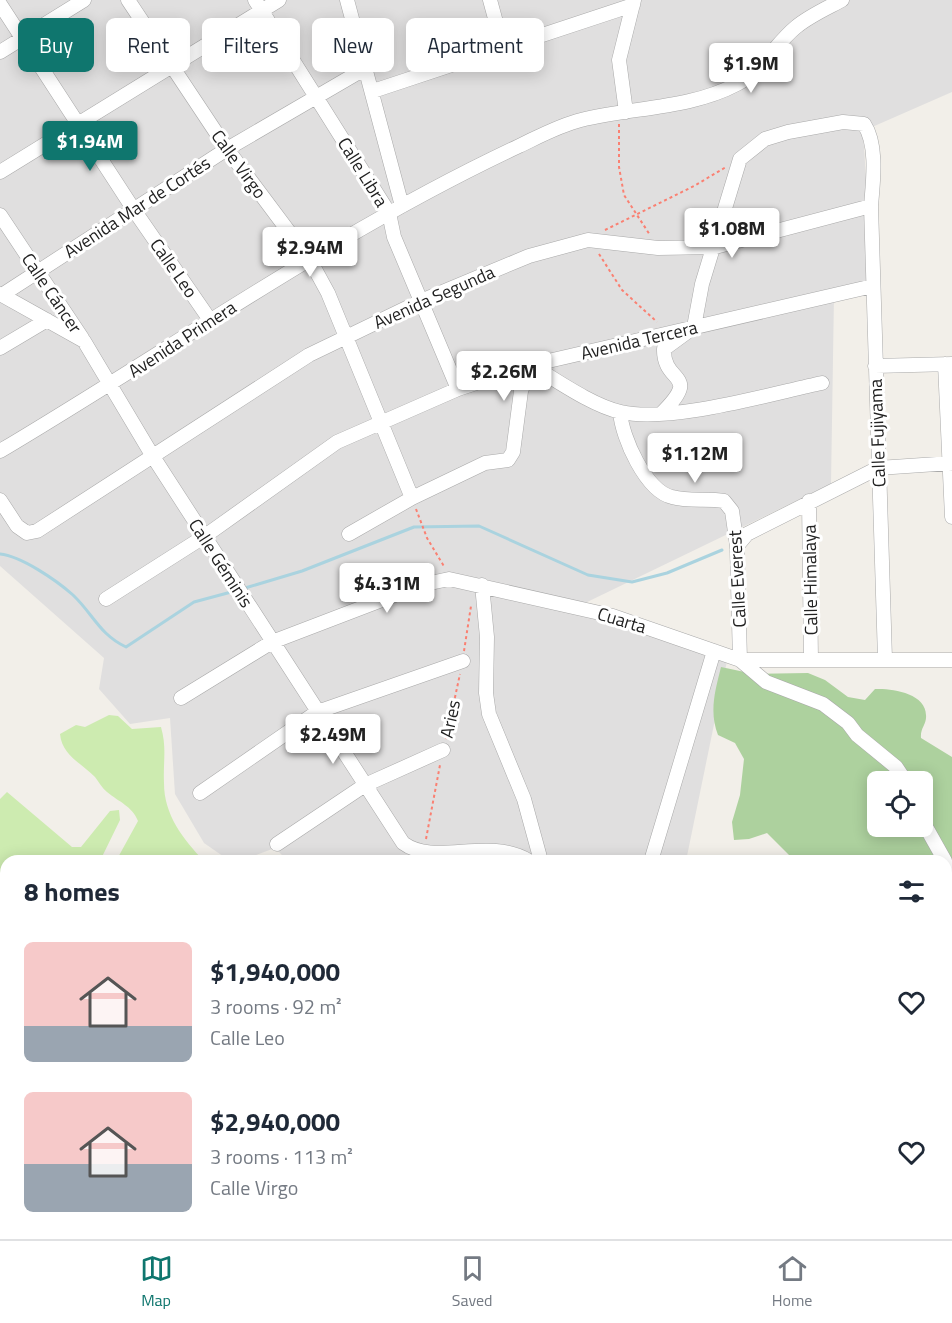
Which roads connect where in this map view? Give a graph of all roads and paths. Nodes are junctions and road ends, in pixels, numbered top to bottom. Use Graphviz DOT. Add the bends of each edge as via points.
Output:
graph roads {
  1 [pos="84,0"];
  2 [pos="128,0"];
  3 [pos="279,0"];
  4 [pos="347,0"];
  5 [pos="490,0"];
  6 [pos="842,0"];
  7 [pos="633,3"];
  8 [pos="0,4"];
  9 [pos="258,5"];
  10 [pos="55,18"];
  11 [pos="140,18"];
  12 [pos="352,18"];
  13 [pos="495,18"];
  14 [pos="18,32"];
  15 [pos="544,34"];
  16 [pos="18,41"];
  17 [pos="0,52"];
  18 [pos="190,53"];
  19 [pos="44,72"];
  20 [pos="163,72"];
  21 [pos="174,72"];
  22 [pos="359,72"];
  23 [pos="367,72"];
  24 [pos="430,72"];
  25 [pos="373,91"];
  26 [pos="315,96"];
  27 [pos="626,112"];
  28 [pos="78,124"];
  29 [pos="227,149"];
  30 [pos="740,159"];
  31 [pos="0,172"];
  32 [pos="871,206"];
  33 [pos="134,210"];
  34 [pos="395,210"];
  35 [pos="0,215"];
  36 [pos="638,215"];
  37 [pos="588,240"];
  38 [pos="715,247"];
  39 [pos="657,248"];
  40 [pos="310,260"];
  41 [pos="38,272"];
  42 [pos="873,286"];
  43 [pos="1,294"];
  44 [pos="421,301"];
  45 [pos="47,320"];
  46 [pos="210,320"];
  47 [pos="660,325"];
  48 [pos="694,327"];
  49 [pos="345,336"];
  50 [pos="84,342"];
  51 [pos="0,348"];
  52 [pos="949,364"];
  53 [pos="531,365"];
  54 [pos="875,366"];
  55 [pos="822,383"];
  56 [pos="110,386"];
  57 [pos="458,389"];
  58 [pos="620,412"];
  59 [pos="661,414"];
  60 [pos="379,423"];
  61 [pos="0,451"];
  62 [pos="152,455"];
  63 [pos="951,464"];
  64 [pos="878,468"];
  65 [pos="412,498"];
  66 [pos="0,500"];
  67 [pos="808,501"];
  68 [pos="952,517"];
  69 [pos="421,521"];
  70 [pos="349,534"];
  71 [pos="205,536"];
  72 [pos="737,546"];
  73 [pos="449,579"];
  74 [pos="482,585"];
  75 [pos="106,599"];
  76 [pos="471,606"];
  77 [pos="272,642"];
  78 [pos="714,651"];
  79 [pos="885,659"];
  80 [pos="740,660"];
  81 [pos="811,660"];
  82 [pos="952,660"];
  83 [pos="463,662"];
  84 [pos="181,698"];
  85 [pos="317,712"];
  86 [pos="443,750"];
  87 [pos="899,771"];
  88 [pos="365,785"];
  89 [pos="200,793"];
  90 [pos="932,837"];
  91 [pos="277,844"];
  92 [pos="424,853"];
  93 [pos="512,855"];
  94 [pos="539,855"];
  95 [pos="653,855"];
  96 [pos="942,855"];
  1 -- 10 [label="street"];
  2 -- 11 [label="street, Calle Virgo"];
  3 -- 9 [label="street"];
  4 -- 12 [label="street"];
  5 -- 13 [label="street"];
  6 -- 27 [label="street, Avenida Primera" via="796,27 738,84 677,103"];
  7 -- 15 [label="street"];
  7 -- 27 [label="street" via="619,60"];
  8 -- 14 [label="street, Calle Leo"];
  9 -- 18 [label="street"];
  9 -- 26 [label="street, Calle Libra"];
  16 -- 17 [label="street"];
  19 -- 28 [label="street, Calle Leo"];
  20 -- 28 [label="street"];
  21 -- 29 [label="street, Calle Virgo"];
  22 -- 26 [label="street, Avenida Mar de Cortés"];
  23 -- 25 [label="street"];
  24 -- 25 [label="street"];
  25 -- 34 [label="street"];
  26 -- 29 [label="street, Avenida Mar de Cortés"];
  26 -- 34 [label="street, Calle Libra"];
  27 -- 34 [label="street, Avenida Primera" via="579,120"];
  27 -- 36 [label="path" via="618,125 619,167 624,195"];
  28 -- 31 [label="street"];
  28 -- 33 [label="street, Calle Leo"];
  29 -- 33 [label="street, Avenida Mar de Cortés"];
  29 -- 40 [label="street, Calle Virgo"];
  30 -- 32 [label="street" via="765,139 828,124 861,122 870,136"];
  30 -- 36 [label="path"];
  30 -- 38 [label="street"];
  32 -- 38 [label="street, Avenida Segunda"];
  32 -- 42 [label="street, Calle Fujiyama"];
  33 -- 41 [label="street, Avenida Mar de Cortés"];
  33 -- 46 [label="street, Calle Leo"];
  34 -- 40 [label="street, Avenida Primera"];
  34 -- 44 [label="street, Calle Libra" via="394,237"];
  35 -- 41 [label="street, Calle Cáncer"];
  36 -- 37 [label="path"];
  36 -- 39 [label="path"];
  37 -- 39 [label="street, Avenida Segunda"];
  37 -- 44 [label="street, Avenida Segunda" via="529,256"];
  37 -- 47 [label="path" via="622,290"];
  38 -- 39 [label="street, Avenida Segunda"];
  38 -- 48 [label="street" via="702,284"];
  40 -- 46 [label="street, Avenida Primera"];
  40 -- 49 [label="street, Calle Virgo"];
  41 -- 43 [label="street, Avenida Mar de Cortés"];
  41 -- 50 [label="street, Calle Cáncer"];
  42 -- 48 [label="street, Avenida Tercera"];
  42 -- 54 [label="street, Calle Fujiyama"];
  43 -- 45 [label="street, Calle Géminis"];
  44 -- 49 [label="street, Avenida Segunda"];
  44 -- 57 [label="street, Calle Libra"];
  45 -- 50 [label="street, Calle Géminis"];
  45 -- 51 [label="street"];
  46 -- 56 [label="street, Avenida Primera"];
  48 -- 53 [label="street, Avenida Tercera"];
  48 -- 59 [label="street" via="664,350 663,357 681,389"];
  49 -- 60 [label="street, Calle Virgo"];
  49 -- 62 [label="street, Avenida Segunda"];
  50 -- 56 [label="street, Calle Géminis"];
  52 -- 54 [label="street"];
  52 -- 63 [label="street"];
  53 -- 57 [label="street, Avenida Tercera"];
  53 -- 58 [label="street"];
  53 -- 65 [label="street" via="508,460 485,463"];
  54 -- 64 [label="street, Calle Fujiyama"];
  55 -- 59 [label="street"];
  56 -- 61 [label="street, Avenida Primera"];
  56 -- 62 [label="street, Calle Géminis"];
  57 -- 60 [label="street, Avenida Tercera"];
  58 -- 59 [label="street"];
  58 -- 72 [label="street, Calle Everest" via="633,457 658,491 671,497 724,501 732,512"];
  60 -- 65 [label="street, Calle Virgo"];
  60 -- 71 [label="street, Avenida Tercera" via="337,442"];
  62 -- 66 [label="street, Avenida Segunda" via="33,532 22,531"];
  62 -- 71 [label="street, Calle Géminis"];
  63 -- 64 [label="street"];
  63 -- 68 [label="street"];
  64 -- 67 [label="street"];
  64 -- 79 [label="street, Calle Fujiyama"];
  65 -- 70 [label="street"];
  67 -- 72 [label="street" via="747,534"];
  67 -- 81 [label="street, Calle Himalaya"];
  69 -- 73 [label="path"];
  71 -- 75 [label="street, Avenida Tercera"];
  71 -- 77 [label="street, Calle Géminis"];
  72 -- 80 [label="street, Calle Everest"];
  73 -- 74 [label="street, Cuarta"];
  73 -- 77 [label="street" via="421,585"];
  74 -- 78 [label="street, Cuarta" via="613,616"];
  74 -- 94 [label="street" via="488,637 489,714 524,799"];
  76 -- 83 [label="path, Aries"];
  77 -- 84 [label="street"];
  77 -- 85 [label="street, Calle Géminis"];
  78 -- 80 [label="street, Cuarta"];
  78 -- 95 [label="street"];
  79 -- 81 [label="street"];
  79 -- 82 [label="street"];
  80 -- 81 [label="street"];
  80 -- 87 [label="street" via="765,682 823,704"];
  83 -- 85 [label="street"];
  83 -- 86 [label="path, Aries"];
  85 -- 88 [label="street, Calle Géminis"];
  85 -- 89 [label="street"];
  86 -- 88 [label="street"];
  86 -- 92 [label="path, Aries"];
  88 -- 91 [label="street"];
  88 -- 92 [label="street, Calle Géminis" via="403,843"];
  90 -- 96 [label="street"];
  92 -- 93 [label="street" via="500,851"];
}
